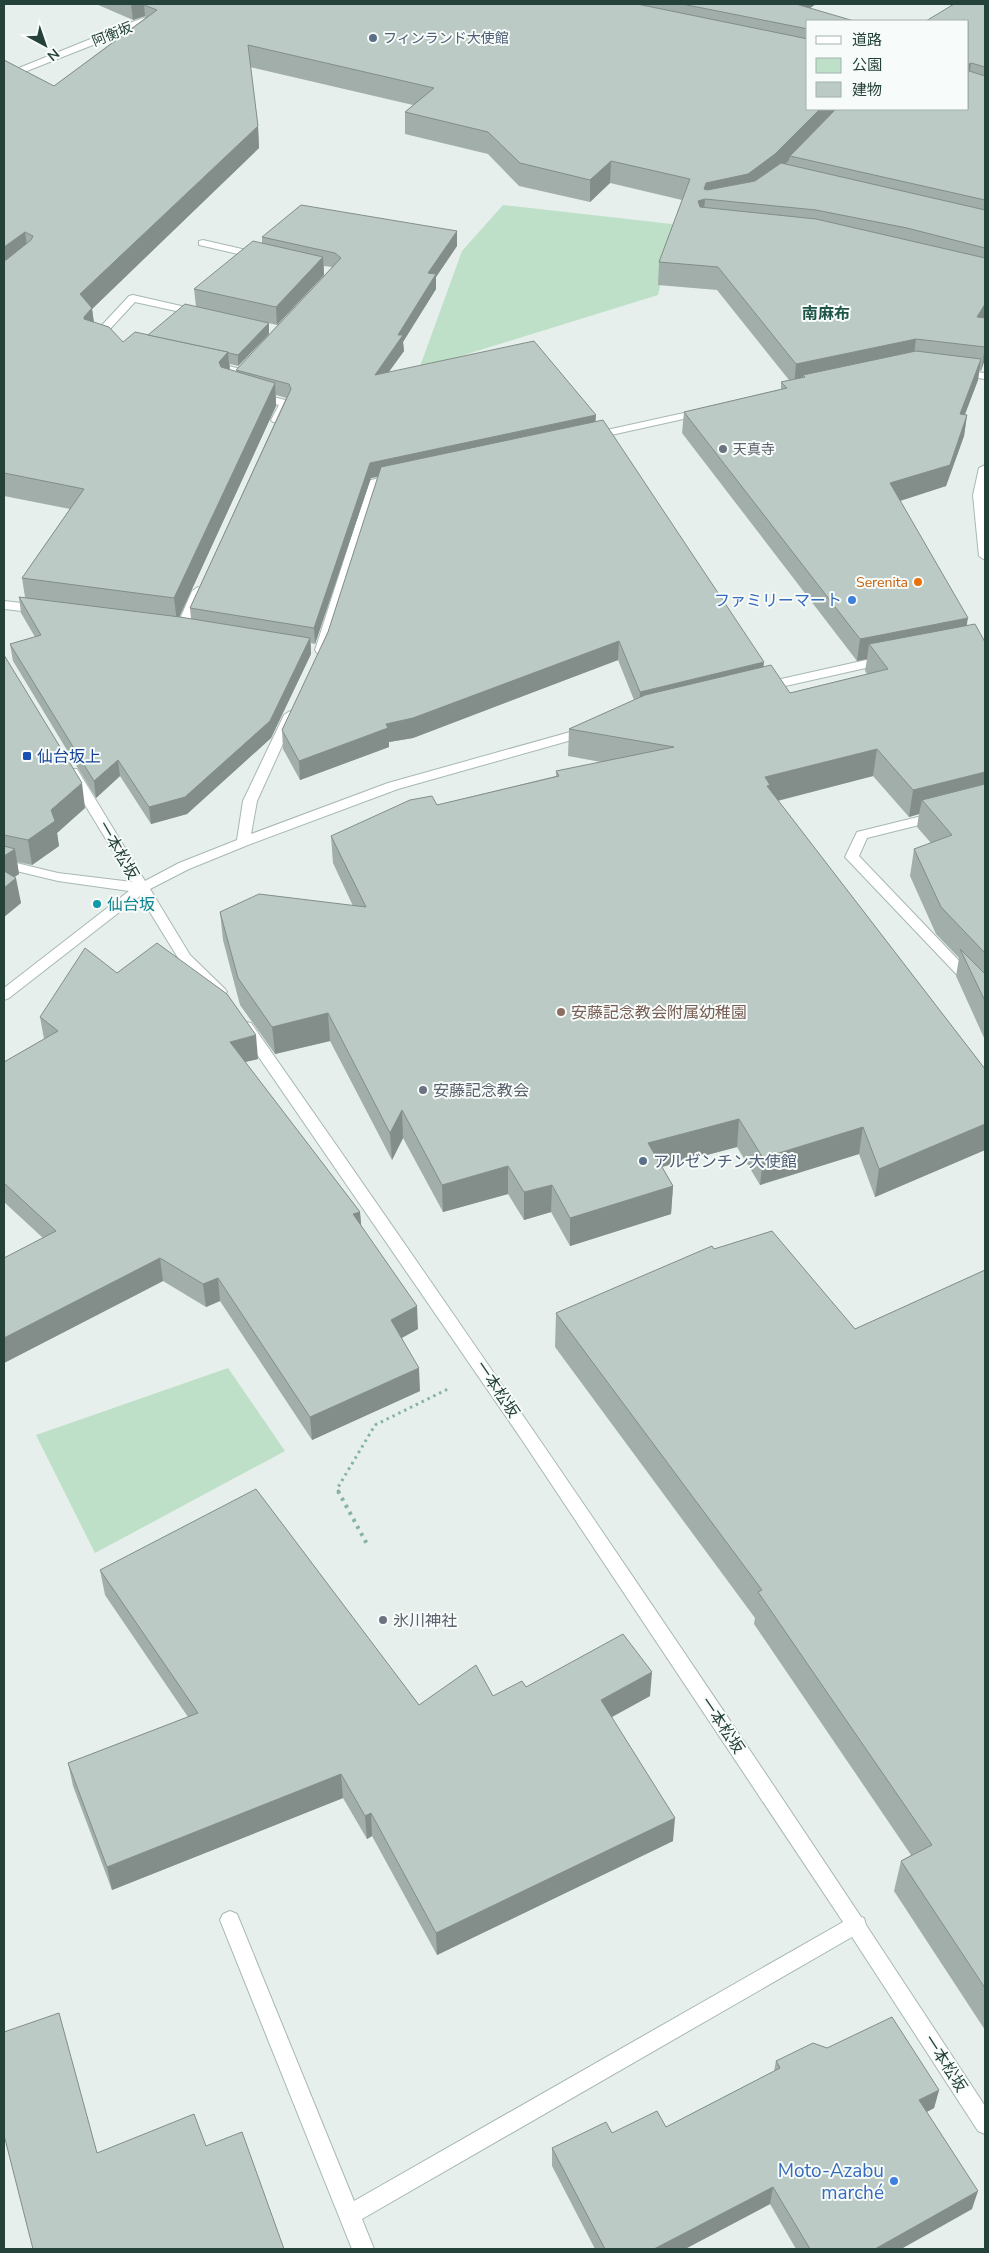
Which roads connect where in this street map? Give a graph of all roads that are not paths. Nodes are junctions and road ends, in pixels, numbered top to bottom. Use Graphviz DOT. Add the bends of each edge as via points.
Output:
graph roads {
  1 [pos="193,4"];
  2 [pos="4,77"];
  3 [pos="203,243"];
  4 [pos="269,258"];
  5 [pos="207,315"];
  6 [pos="103,343"];
  7 [pos="204,364"];
  8 [pos="949,372"];
  9 [pos="985,376"];
  10 [pos="232,382"];
  11 [pos="246,393"];
  12 [pos="709,411"];
  13 [pos="272,430"];
  14 [pos="583,438"];
  15 [pos="985,468"];
  16 [pos="403,476"];
  17 [pos="985,556"];
  18 [pos="202,583"];
  19 [pos="4,605"];
  20 [pos="50,610"];
  21 [pos="182,628"];
  22 [pos="316,653"];
  23 [pos="898,657"];
  24 [pos="748,690"];
  25 [pos="296,704"];
  26 [pos="598,729"];
  27 [pos="65,759"];
  28 [pos="947,813"];
  29 [pos="243,842"];
  30 [pos="4,864"];
  31 [pos="142,888"];
  32 [pos="4,995"];
  33 [pos="985,996"];
  34 [pos="230,1920"];
  35 [pos="856,1924"];
  36 [pos="985,2124"];
  37 [pos="349,2214"];
  38 [pos="363,2249"];
  1 -- 2 [label="street, 阿衡坂"];
  3 -- 4 [label="street"];
  5 -- 6 [label="street" via="133,298 93,341"];
  7 -- 10 [label="street" via="244,368"];
  8 -- 9 [label="street"];
  11 -- 13 [label="street" via="285,403"];
  12 -- 14 [label="street"];
  15 -- 17 [label="street" via="978,495"];
  16 -- 22 [label="street" via="375,482"];
  18 -- 21 [label="street"];
  19 -- 20 [label="street"];
  23 -- 24 [label="street"];
  25 -- 29 [label="street" via="250,801"];
  26 -- 29 [label="street" via="393,786"];
  27 -- 31 [label="street, 一本松坂"];
  28 -- 33 [label="street" via="862,835 852,857"];
  29 -- 31 [label="street" via="184,866"];
  30 -- 31 [label="street" via="58,877"];
  31 -- 32 [label="street"];
  31 -- 35 [label="street, 一本松坂" via="185,958 223,994 486,1370"];
  34 -- 37 [label="street"];
  35 -- 36 [label="street, 一本松坂"];
  35 -- 37 [label="street"];
  37 -- 38 [label="street"];
}
